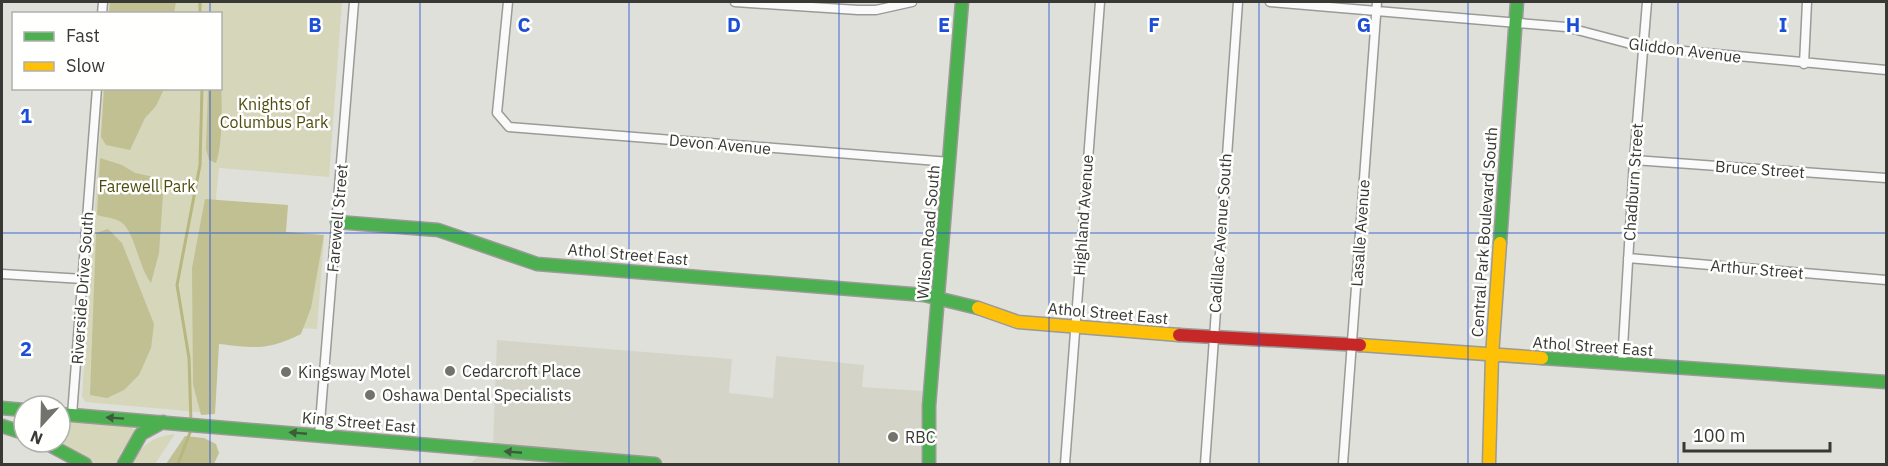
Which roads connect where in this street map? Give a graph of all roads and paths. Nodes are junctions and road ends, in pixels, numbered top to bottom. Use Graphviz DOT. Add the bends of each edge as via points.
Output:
graph roads {
  1 [pos="354,2"];
  2 [pos="508,2"];
  3 [pos="735,2"];
  4 [pos="912,2"];
  5 [pos="963,2"];
  6 [pos="1100,2"];
  7 [pos="1238,2"];
  8 [pos="1270,2"];
  9 [pos="1517,2"];
  10 [pos="1647,2"];
  11 [pos="1807,2"];
  12 [pos="812,4"];
  13 [pos="1376,5"];
  14 [pos="1516,22"];
  15 [pos="1642,47"];
  16 [pos="1804,64"];
  17 [pos="1887,70"];
  18 [pos="97,90"];
  19 [pos="1634,160"];
  20 [pos="950,162"];
  21 [pos="1887,178"];
  22 [pos="338,222"];
  23 [pos="1628,258"];
  24 [pos="2,274"];
  25 [pos="83,279"];
  26 [pos="1887,280"];
  27 [pos="938,298"];
  28 [pos="1074,327"];
  29 [pos="1213,338"];
  30 [pos="1352,344"];
  31 [pos="1492,356"];
  32 [pos="1622,364"];
  33 [pos="1887,382"];
  34 [pos="69,394"];
  35 [pos="72,415"];
  36 [pos="170,422"];
  37 [pos="319,435"];
  38 [pos="65,454"];
  39 [pos="85,465"];
  40 [pos="124,465"];
  41 [pos="655,465"];
  42 [pos="928,465"];
  43 [pos="1065,465"];
  44 [pos="1205,465"];
  45 [pos="1343,465"];
  46 [pos="1489,465"];
  1 -- 22 [label="street, Farewell Street"];
  2 -- 20 [label="street, Devon Avenue" via="497,113 509,127"];
  3 -- 12 [label="street"];
  4 -- 12 [label="street" via="876,10"];
  5 -- 20 [label="street, Wilson Road South"];
  6 -- 28 [label="street, Highland Avenue"];
  7 -- 29 [label="street, Cadillac Avenue South"];
  8 -- 13 [label="street, Gliddon Avenue"];
  9 -- 14 [label="street, Central Park Boulevard South"];
  10 -- 15 [label="street, Chadburn Street"];
  11 -- 16 [label="street"];
  13 -- 14 [label="street, Gliddon Avenue"];
  13 -- 30 [label="street, Lasalle Avenue"];
  14 -- 15 [label="street, Gliddon Avenue" via="1566,27"];
  14 -- 31 [label="street, Central Park Boulevard South"];
  15 -- 16 [label="street, Gliddon Avenue"];
  15 -- 19 [label="street, Chadburn Street"];
  16 -- 17 [label="street, Gliddon Avenue"];
  18 -- 25 [label="street, Riverside Drive South"];
  19 -- 21 [label="street, Bruce Street"];
  19 -- 23 [label="street, Chadburn Street"];
  20 -- 27 [label="street, Wilson Road South"];
  22 -- 27 [label="street, Athol Street East" via="438,230 537,264"];
  22 -- 37 [label="street, Farewell Street"];
  23 -- 26 [label="street, Arthur Street"];
  23 -- 32 [label="street, Chadburn Street"];
  24 -- 25 [label="street"];
  25 -- 34 [label="street, Riverside Drive South"];
  27 -- 28 [label="street, Athol Street East" via="971,305 1006,319"];
  27 -- 42 [label="street, Wilson Road South" via="928,413"];
  28 -- 29 [label="street, Athol Street East"];
  28 -- 43 [label="street, Highland Avenue"];
  29 -- 30 [label="street, Athol Street East"];
  29 -- 44 [label="street, Cadillac Avenue South"];
  30 -- 31 [label="street, Athol Street East"];
  30 -- 45 [label="street, Lasalle Avenue"];
  31 -- 32 [label="street, Athol Street East"];
  31 -- 46 [label="street, Central Park Boulevard South"];
  32 -- 33 [label="street, Athol Street East"];
  36 -- 35 [label="street, King Street East, one-way"];
  37 -- 36 [label="street, King Street East, one-way"];
  36 -- 40 [label="street" via="141,434"];
  41 -- 37 [label="street, King Street East, one-way"];
  38 -- 39 [label="street"];
}
